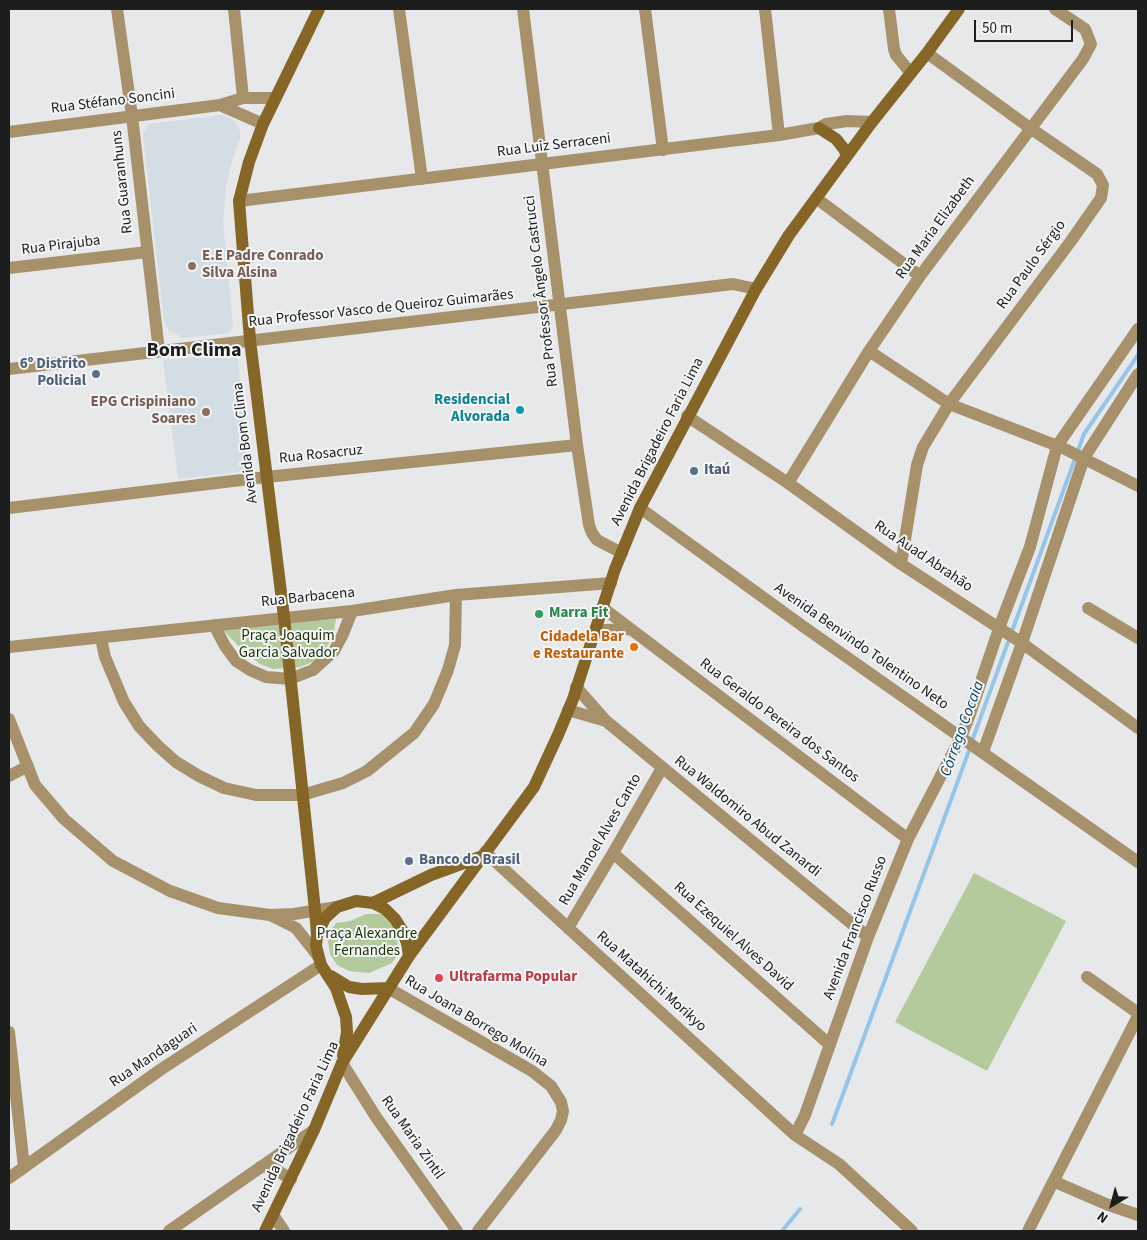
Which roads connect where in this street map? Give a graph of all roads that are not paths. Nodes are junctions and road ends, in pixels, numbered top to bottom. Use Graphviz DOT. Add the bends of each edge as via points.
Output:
graph roads {
  1 [pos="117,9"];
  2 [pos="234,9"];
  3 [pos="319,9"];
  4 [pos="399,9"];
  5 [pos="523,9"];
  6 [pos="645,9"];
  7 [pos="765,9"];
  8 [pos="889,9"];
  9 [pos="959,9"];
  10 [pos="1055,9"];
  11 [pos="927,53"];
  12 [pos="910,72"];
  13 [pos="243,98"];
  14 [pos="276,98"];
  15 [pos="220,104"];
  16 [pos="132,116"];
  17 [pos="872,122"];
  18 [pos="263,124"];
  19 [pos="819,128"];
  20 [pos="1030,128"];
  21 [pos="9,132"];
  22 [pos="779,135"];
  23 [pos="663,150"];
  24 [pos="847,156"];
  25 [pos="543,164"];
  26 [pos="422,179"];
  27 [pos="816,198"];
  28 [pos="240,201"];
  29 [pos="147,252"];
  30 [pos="9,268"];
  31 [pos="920,276"];
  32 [pos="756,288"];
  33 [pos="560,305"];
  34 [pos="1138,330"];
  35 [pos="250,340"];
  36 [pos="159,351"];
  37 [pos="868,351"];
  38 [pos="9,369"];
  39 [pos="1138,375"];
  40 [pos="949,404"];
  41 [pos="687,416"];
  42 [pos="576,445"];
  43 [pos="1060,447"];
  44 [pos="1080,456"];
  45 [pos="266,477"];
  46 [pos="788,483"];
  47 [pos="1138,486"];
  48 [pos="9,508"];
  49 [pos="640,508"];
  50 [pos="622,553"];
  51 [pos="901,564"];
  52 [pos="611,583"];
  53 [pos="456,595"];
  54 [pos="603,608"];
  55 [pos="1088,608"];
  56 [pos="352,610"];
  57 [pos="284,617"];
  58 [pos="214,625"];
  59 [pos="630,628"];
  60 [pos="1002,630"];
  61 [pos="594,634"];
  62 [pos="101,638"];
  63 [pos="1138,638"];
  64 [pos="1019,642"];
  65 [pos="9,647"];
  66 [pos="290,679"];
  67 [pos="576,687"];
  68 [pos="568,710"];
  69 [pos="9,719"];
  70 [pos="606,721"];
  71 [pos="1138,728"];
  72 [pos="963,738"];
  73 [pos="980,751"];
  74 [pos="28,766"];
  75 [pos="662,768"];
  76 [pos="9,776"];
  77 [pos="302,795"];
  78 [pos="908,839"];
  79 [pos="614,852"];
  80 [pos="484,854"];
  81 [pos="1138,862"];
  82 [pos="312,888"];
  83 [pos="373,903"];
  84 [pos="337,908"];
  85 [pos="315,910"];
  86 [pos="270,915"];
  87 [pos="568,928"];
  88 [pos="317,936"];
  89 [pos="868,937"];
  90 [pos="409,956"];
  91 [pos="322,965"];
  92 [pos="1087,977"];
  93 [pos="388,988"];
  94 [pos="1138,1015"];
  95 [pos="9,1034"];
  96 [pos="830,1045"];
  97 [pos="342,1063"];
  98 [pos="314,1130"];
  99 [pos="795,1135"];
  100 [pos="260,1167"];
  101 [pos="14,1173"];
  102 [pos="291,1180"];
  103 [pos="1054,1182"];
  104 [pos="1138,1215"];
  105 [pos="273,1216"];
  106 [pos="168,1231"];
  107 [pos="265,1231"];
  108 [pos="284,1231"];
  109 [pos="457,1231"];
  110 [pos="478,1231"];
  111 [pos="912,1231"];
  112 [pos="1028,1231"];
  1 -- 16 [label="street, Rua Guaranhuns"];
  2 -- 13 [label="street"];
  3 -- 14 [label="main road, Avenida Bom Clima"];
  4 -- 26 [label="street"];
  5 -- 25 [label="street, Rua Professor Ângelo Castrucci"];
  6 -- 23 [label="street"];
  7 -- 22 [label="street"];
  8 -- 12 [label="street" via="894,49"];
  9 -- 11 [label="main road, Avenida Brigadeiro Faria Lima"];
  10 -- 20 [label="street, Rua Maria Elizabeth" via="1085,29 1091,44"];
  11 -- 12 [label="main road, Avenida Brigadeiro Faria Lima"];
  11 -- 20 [label="street, Rua Paulo Sérgio"];
  12 -- 17 [label="main road, Avenida Brigadeiro Faria Lima"];
  13 -- 14 [label="street, Rua Stéfano Soncini"];
  13 -- 15 [label="street, Rua Stéfano Soncini"];
  14 -- 18 [label="main road, Avenida Bom Clima"];
  15 -- 16 [label="street, Rua Stéfano Soncini"];
  15 -- 18 [label="street"];
  16 -- 21 [label="street, Rua Stéfano Soncini"];
  16 -- 29 [label="street, Rua Guaranhuns"];
  17 -- 19 [label="street, Rua Luiz Serraceni" via="847,121"];
  17 -- 24 [label="main road, Avenida Brigadeiro Faria Lima"];
  18 -- 28 [label="main road, Avenida Bom Clima" via="249,162"];
  19 -- 22 [label="street, Rua Luiz Serraceni"];
  19 -- 24 [label="main road" via="836,139"];
  20 -- 31 [label="street, Rua Maria Elizabeth"];
  20 -- 40 [label="street, Rua Paulo Sérgio" via="1097,174 1103,185 1100,198"];
  22 -- 23 [label="street, Rua Luiz Serraceni"];
  23 -- 25 [label="street, Rua Luiz Serraceni"];
  24 -- 27 [label="main road, Avenida Brigadeiro Faria Lima"];
  25 -- 26 [label="street, Rua Luiz Serraceni"];
  25 -- 33 [label="street, Rua Professor Ângelo Castrucci"];
  26 -- 28 [label="street, Rua Luiz Serraceni"];
  27 -- 31 [label="street"];
  27 -- 32 [label="main road, Avenida Brigadeiro Faria Lima"];
  28 -- 35 [label="main road, Avenida Bom Clima"];
  29 -- 30 [label="street, Rua Pirajuba"];
  29 -- 36 [label="street, Rua Guaranhuns"];
  31 -- 37 [label="street, Rua Maria Elizabeth"];
  32 -- 33 [label="street, Rua Professor Vasco de Queiroz Guimarães" via="733,284"];
  32 -- 41 [label="main road, Avenida Brigadeiro Faria Lima"];
  33 -- 35 [label="street, Rua Professor Vasco de Queiroz Guimarães"];
  33 -- 42 [label="street, Rua Professor Ângelo Castrucci"];
  34 -- 43 [label="street, Avenida Francisco Russo"];
  35 -- 36 [label="street, Rua Professor Vasco de Queiroz Guimarães"];
  35 -- 45 [label="main road, Avenida Bom Clima"];
  36 -- 38 [label="street, Rua Professor Vasco de Queiroz Guimarães"];
  37 -- 40 [label="street"];
  37 -- 46 [label="street, Rua Maria Elizabeth"];
  39 -- 44 [label="street"];
  40 -- 43 [label="street"];
  40 -- 51 [label="street, Rua Paulo Sérgio" via="919,456"];
  41 -- 46 [label="street, Rua Auad Abrahão"];
  41 -- 49 [label="main road, Avenida Brigadeiro Faria Lima"];
  42 -- 45 [label="street, Rua Rosacruz"];
  42 -- 50 [label="street, Rua Professor Ângelo Castrucci" via="592,533 601,543"];
  43 -- 44 [label="street"];
  43 -- 60 [label="street, Avenida Francisco Russo"];
  44 -- 47 [label="street"];
  44 -- 64 [label="street" via="1074,491"];
  45 -- 48 [label="street, Rua Rosacruz"];
  45 -- 57 [label="main road, Avenida Bom Clima"];
  46 -- 51 [label="street, Rua Auad Abrahão"];
  49 -- 50 [label="main road, Avenida Brigadeiro Faria Lima"];
  49 -- 72 [label="street, Avenida Benvindo Tolentino Neto"];
  50 -- 52 [label="main road, Avenida Brigadeiro Faria Lima"];
  51 -- 60 [label="street, Rua Auad Abrahão"];
  52 -- 53 [label="street, Rua Barbacena"];
  52 -- 54 [label="main road, Avenida Brigadeiro Faria Lima"];
  53 -- 56 [label="street, Rua Barbacena"];
  53 -- 77 [label="street" via="455,646 448,670 434,704 414,734 367,772"];
  54 -- 59 [label="street, Rua Geraldo Pereira dos Santos"];
  54 -- 61 [label="main road, Avenida Brigadeiro Faria Lima"];
  55 -- 63 [label="street"];
  56 -- 57 [label="street, Rua Barbacena"];
  56 -- 66 [label="street" via="334,651 313,670"];
  57 -- 58 [label="street, Rua Barbacena"];
  57 -- 66 [label="main road, Avenida Bom Clima"];
  58 -- 62 [label="street, Rua Barbacena"];
  58 -- 66 [label="street" via="236,661 266,677"];
  59 -- 61 [label="street"];
  59 -- 78 [label="street, Rua Geraldo Pereira dos Santos"];
  60 -- 64 [label="street, Rua Auad Abrahão"];
  60 -- 72 [label="street, Avenida Francisco Russo"];
  61 -- 67 [label="main road, Avenida Brigadeiro Faria Lima"];
  62 -- 65 [label="street, Rua Barbacena"];
  62 -- 77 [label="street" via="105,657 124,702 139,726 176,762 224,788 256,795"];
  64 -- 71 [label="street, Rua Auad Abrahão"];
  64 -- 73 [label="street"];
  66 -- 77 [label="main road, Avenida Bom Clima"];
  67 -- 68 [label="main road, Avenida Brigadeiro Faria Lima"];
  67 -- 70 [label="street, Rua Waldomiro Abud Zanardi"];
  68 -- 70 [label="street, Rua Waldomiro Abud Zanardi"];
  68 -- 80 [label="main road, Avenida Brigadeiro Faria Lima" via="534,787"];
  69 -- 74 [label="street"];
  70 -- 75 [label="street, Rua Waldomiro Abud Zanardi"];
  72 -- 73 [label="street, Avenida Benvindo Tolentino Neto"];
  72 -- 78 [label="street, Avenida Francisco Russo"];
  73 -- 81 [label="street, Avenida Benvindo Tolentino Neto"];
  74 -- 76 [label="street"];
  74 -- 86 [label="street" via="35,785 64,819 113,861 170,891 218,908"];
  75 -- 79 [label="street, Rua Manoel Alves Canto"];
  75 -- 89 [label="street, Rua Waldomiro Abud Zanardi"];
  77 -- 82 [label="main road, Avenida Bom Clima"];
  78 -- 89 [label="street, Avenida Francisco Russo"];
  79 -- 87 [label="street, Rua Manoel Alves Canto"];
  79 -- 96 [label="street, Rua Ezequiel Alves David"];
  80 -- 83 [label="main road"];
  80 -- 87 [label="street, Rua Matahichi Morikyo"];
  80 -- 90 [label="main road, Avenida Brigadeiro Faria Lima"];
  82 -- 84 [label="main road" via="324,901"];
  82 -- 85 [label="main road, Avenida Bom Clima"];
  83 -- 84 [label="main road" via="356,901"];
  83 -- 90 [label="main road" via="395,919 407,943"];
  84 -- 85 [label="street"];
  84 -- 88 [label="main road" via="324,918"];
  85 -- 86 [label="street"];
  85 -- 88 [label="main road, Avenida Bom Clima"];
  86 -- 91 [label="street" via="296,928"];
  87 -- 99 [label="street, Rua Matahichi Morikyo"];
  88 -- 91 [label="main road, Avenida Bom Clima"];
  89 -- 96 [label="street, Avenida Francisco Russo"];
  90 -- 93 [label="main road, Avenida Brigadeiro Faria Lima"];
  91 -- 93 [label="main road" via="337,981 349,987 362,990"];
  91 -- 97 [label="main road, Avenida Bom Clima" via="342,1002 346,1017"];
  91 -- 101 [label="street, Rua Mandaguari" via="160,1070"];
  92 -- 94 [label="street"];
  93 -- 97 [label="main road, Avenida Brigadeiro Faria Lima"];
  93 -- 110 [label="street, Rua Joana Borrego Molina" via="532,1071 551,1086 561,1102 563,1111 556,1130"];
  94 -- 103 [label="street"];
  95 -- 101 [label="street"];
  96 -- 99 [label="street, Avenida Francisco Russo"];
  97 -- 98 [label="main road, Avenida Brigadeiro Faria Lima"];
  97 -- 109 [label="street, Rua Maria Zintil"];
  98 -- 100 [label="street"];
  98 -- 102 [label="main road, Avenida Brigadeiro Faria Lima"];
  99 -- 111 [label="street, Rua Matahichi Morikyo" via="839,1164"];
  100 -- 102 [label="street" via="271,1168"];
  100 -- 106 [label="street"];
  102 -- 105 [label="main road, Avenida Brigadeiro Faria Lima"];
  103 -- 104 [label="street"];
  103 -- 112 [label="street"];
  105 -- 107 [label="main road, Avenida Brigadeiro Faria Lima"];
  105 -- 108 [label="street"];
}
